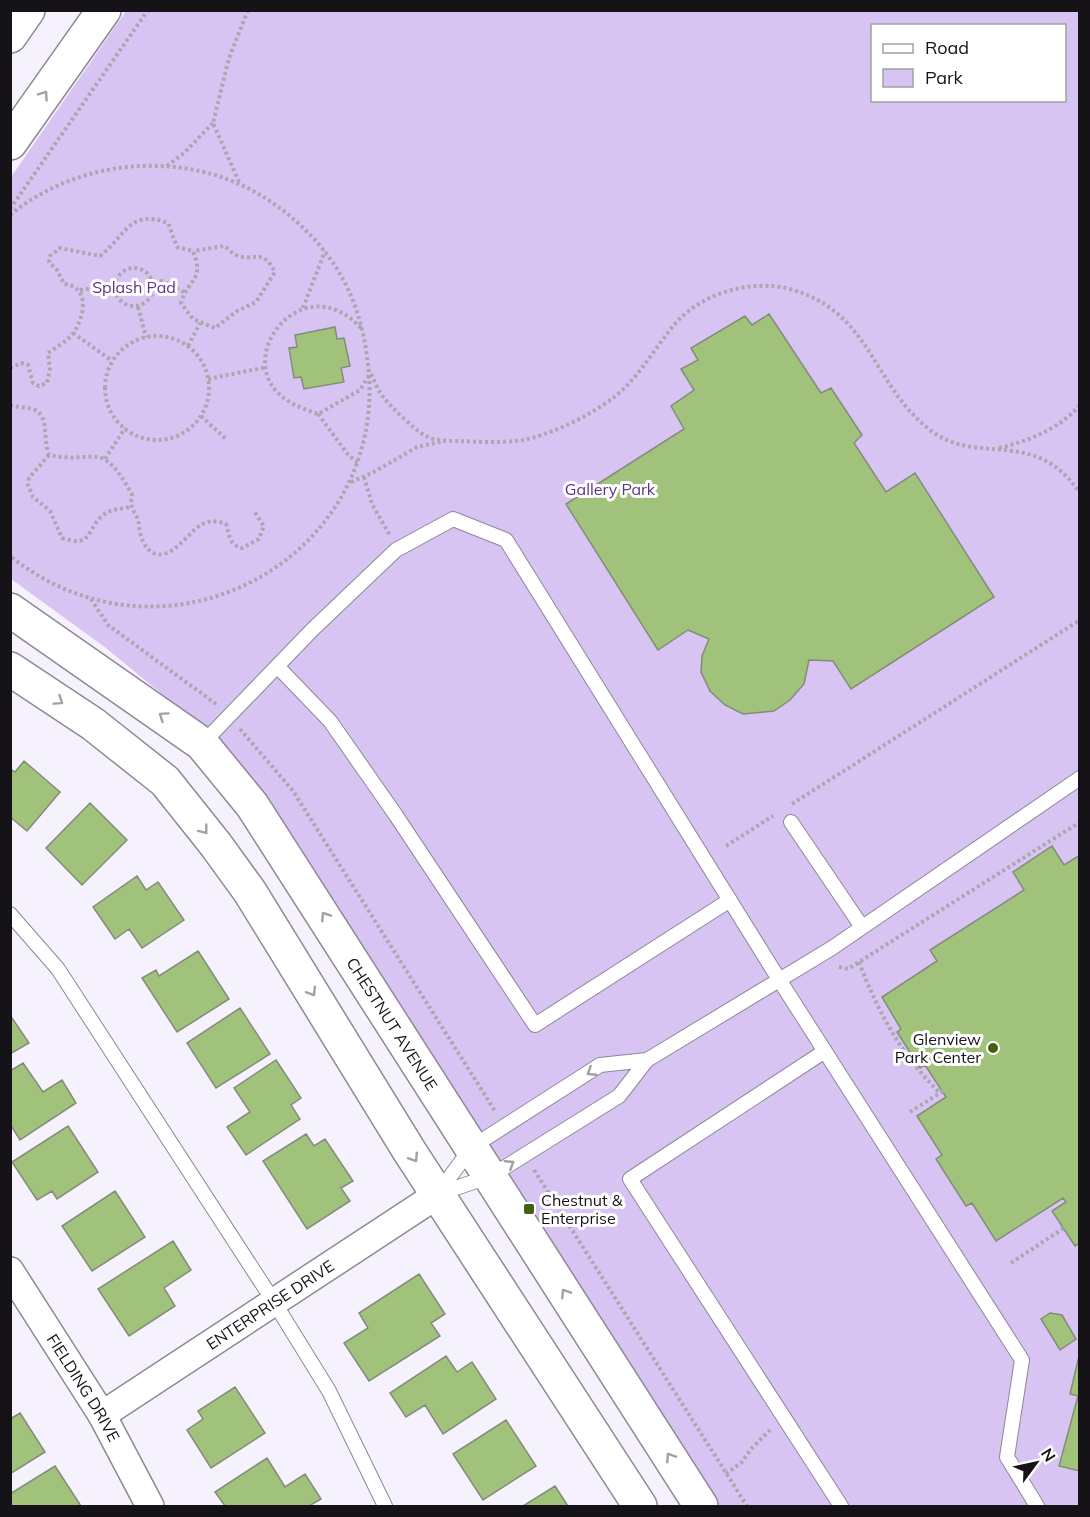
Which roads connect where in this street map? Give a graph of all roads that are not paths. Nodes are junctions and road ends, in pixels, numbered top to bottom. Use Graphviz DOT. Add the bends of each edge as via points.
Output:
graph roads {
  1 [pos="28,10"];
  2 [pos="104,10"];
  3 [pos="10,36"];
  4 [pos="10,143"];
  5 [pos="10,610"];
  6 [pos="278,666"];
  7 [pos="10,669"];
  8 [pos="202,744"];
  9 [pos="1080,778"];
  10 [pos="791,822"];
  11 [pos="730,900"];
  12 [pos="10,914"];
  13 [pos="862,927"];
  14 [pos="780,981"];
  15 [pos="825,1051"];
  16 [pos="647,1060"];
  17 [pos="472,1147"];
  18 [pos="491,1176"];
  19 [pos="437,1195"];
  20 [pos="10,1271"];
  21 [pos="274,1302"];
  22 [pos="102,1415"];
  23 [pos="150,1506"];
  24 [pos="385,1506"];
  25 [pos="640,1506"];
  26 [pos="701,1506"];
  27 [pos="841,1506"];
  28 [pos="1036,1506"];
  1 -- 3 [label="street"];
  4 -- 2 [label="street, one-way"];
  8 -- 5 [label="street, CHESTNUT AVENUE, one-way"];
  6 -- 8 [label="lane"];
  6 -- 11 [label="lane" via="330,721 535,1024"];
  6 -- 11 [label="lane" via="396,550 453,519 507,540"];
  7 -- 19 [label="street, one-way" via="93,724 165,781 250,892"];
  17 -- 8 [label="street, CHESTNUT AVENUE, one-way" via="296,870 252,805"];
  9 -- 13 [label="lane"];
  10 -- 13 [label="lane"];
  11 -- 14 [label="lane"];
  12 -- 21 [label="lane" via="58,969"];
  13 -- 14 [label="lane"];
  14 -- 15 [label="lane"];
  14 -- 16 [label="lane"];
  15 -- 27 [label="lane" via="630,1179"];
  15 -- 28 [label="lane" via="1022,1360 1007,1457"];
  16 -- 17 [label="lane, one-way" via="600,1065"];
  18 -- 16 [label="lane, one-way" via="619,1096"];
  17 -- 18 [label="street, CHESTNUT AVENUE"];
  17 -- 19 [label="lane"];
  18 -- 19 [label="lane"];
  26 -- 18 [label="street, CHESTNUT AVENUE, one-way"];
  19 -- 21 [label="street, ENTERPRISE DRIVE"];
  19 -- 25 [label="street"];
  20 -- 22 [label="street, FIELDING DRIVE"];
  21 -- 22 [label="street, ENTERPRISE DRIVE"];
  21 -- 24 [label="lane" via="329,1391"];
  22 -- 23 [label="street, FIELDING DRIVE"];
}
